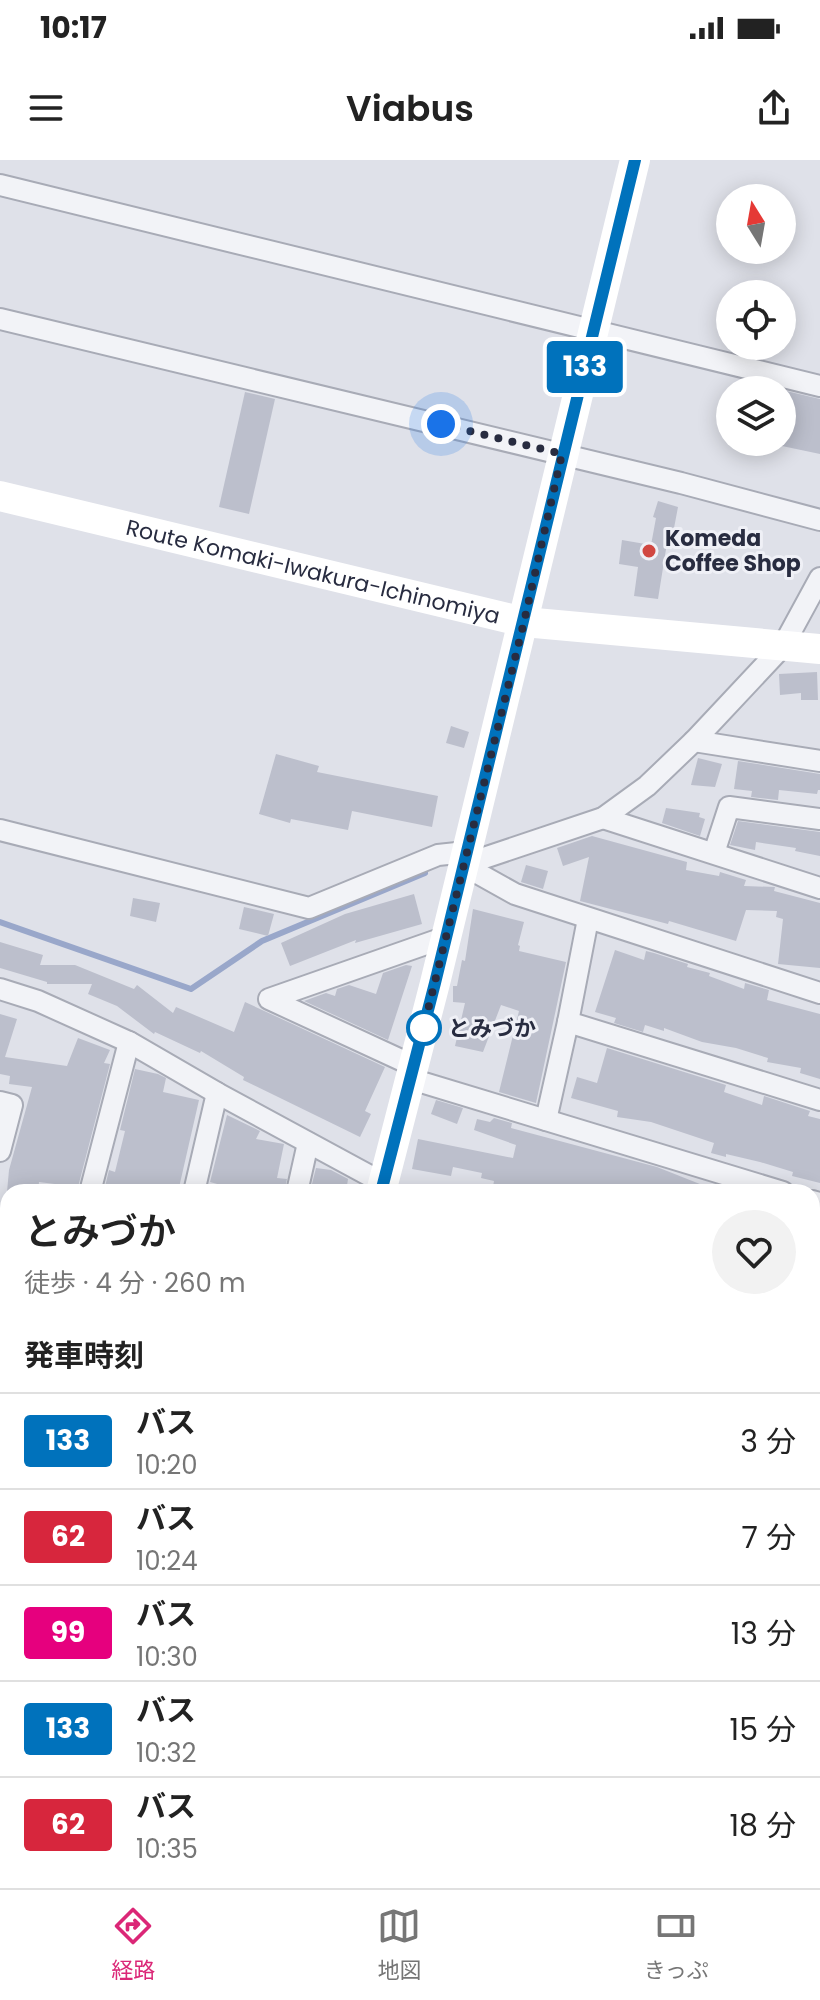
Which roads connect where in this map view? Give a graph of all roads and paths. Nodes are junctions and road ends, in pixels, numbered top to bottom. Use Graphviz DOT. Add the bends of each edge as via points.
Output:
graph roads {
  1 [pos="635,160"];
  2 [pos="0,185"];
  3 [pos="0,319"];
  4 [pos="594,331"];
  5 [pos="820,386"];
  6 [pos="562,454"];
  7 [pos="0,496"];
  8 [pos="820,520"];
  9 [pos="820,578"];
  10 [pos="524,622"];
  11 [pos="783,646"];
  12 [pos="820,649"];
  13 [pos="694,741"];
  14 [pos="820,761"];
  15 [pos="603,818"];
  16 [pos="820,819"];
  17 [pos="0,830"];
  18 [pos="714,853"];
  19 [pos="465,859"];
  20 [pos="820,888"];
  21 [pos="588,919"];
  22 [pos="446,937"];
  23 [pos="0,989"];
  24 [pos="820,993"];
  25 [pos="568,1022"];
  26 [pos="129,1042"];
  27 [pos="412,1073"];
  28 [pos="217,1093"];
  29 [pos="820,1100"];
  30 [pos="0,1102"];
  31 [pos="546,1120"];
  32 [pos="308,1143"];
  33 [pos="0,1151"];
  34 [pos="92,1184"];
  35 [pos="196,1184"];
  36 [pos="299,1184"];
  37 [pos="377,1184"];
  38 [pos="383,1184"];
  39 [pos="757,1184"];
  1 -- 4 [label="main road"];
  2 -- 4 [label="street"];
  3 -- 6 [label="street"];
  4 -- 5 [label="street"];
  4 -- 6 [label="main road"];
  6 -- 8 [label="street"];
  6 -- 10 [label="main road"];
  7 -- 10 [label="main road, Route Komaki-Iwakura-Ichinomiya"];
  9 -- 11 [label="street"];
  10 -- 11 [label="main road, Route Komaki-Iwakura-Ichinomiya"];
  10 -- 19 [label="main road"];
  11 -- 12 [label="main road, Route Komaki-Iwakura-Ichinomiya"];
  11 -- 13 [label="street"];
  13 -- 14 [label="street"];
  13 -- 15 [label="street"];
  15 -- 18 [label="street"];
  15 -- 19 [label="street"];
  16 -- 18 [label="street" via="729,807"];
  17 -- 19 [label="street" via="309,908 438,855"];
  18 -- 20 [label="street"];
  19 -- 21 [label="street" via="515,894"];
  19 -- 22 [label="main road"];
  21 -- 24 [label="street"];
  21 -- 25 [label="street"];
  22 -- 27 [label="main road"];
  22 -- 27 [label="street" via="269,999"];
  23 -- 26 [label="street"];
  25 -- 29 [label="street"];
  25 -- 31 [label="street"];
  26 -- 28 [label="street"];
  26 -- 34 [label="street"];
  27 -- 31 [label="street"];
  27 -- 38 [label="main road"];
  28 -- 32 [label="street"];
  28 -- 35 [label="street"];
  30 -- 33 [label="street" via="12,1105"];
  31 -- 39 [label="street"];
  32 -- 36 [label="street"];
  32 -- 37 [label="street"];
}
